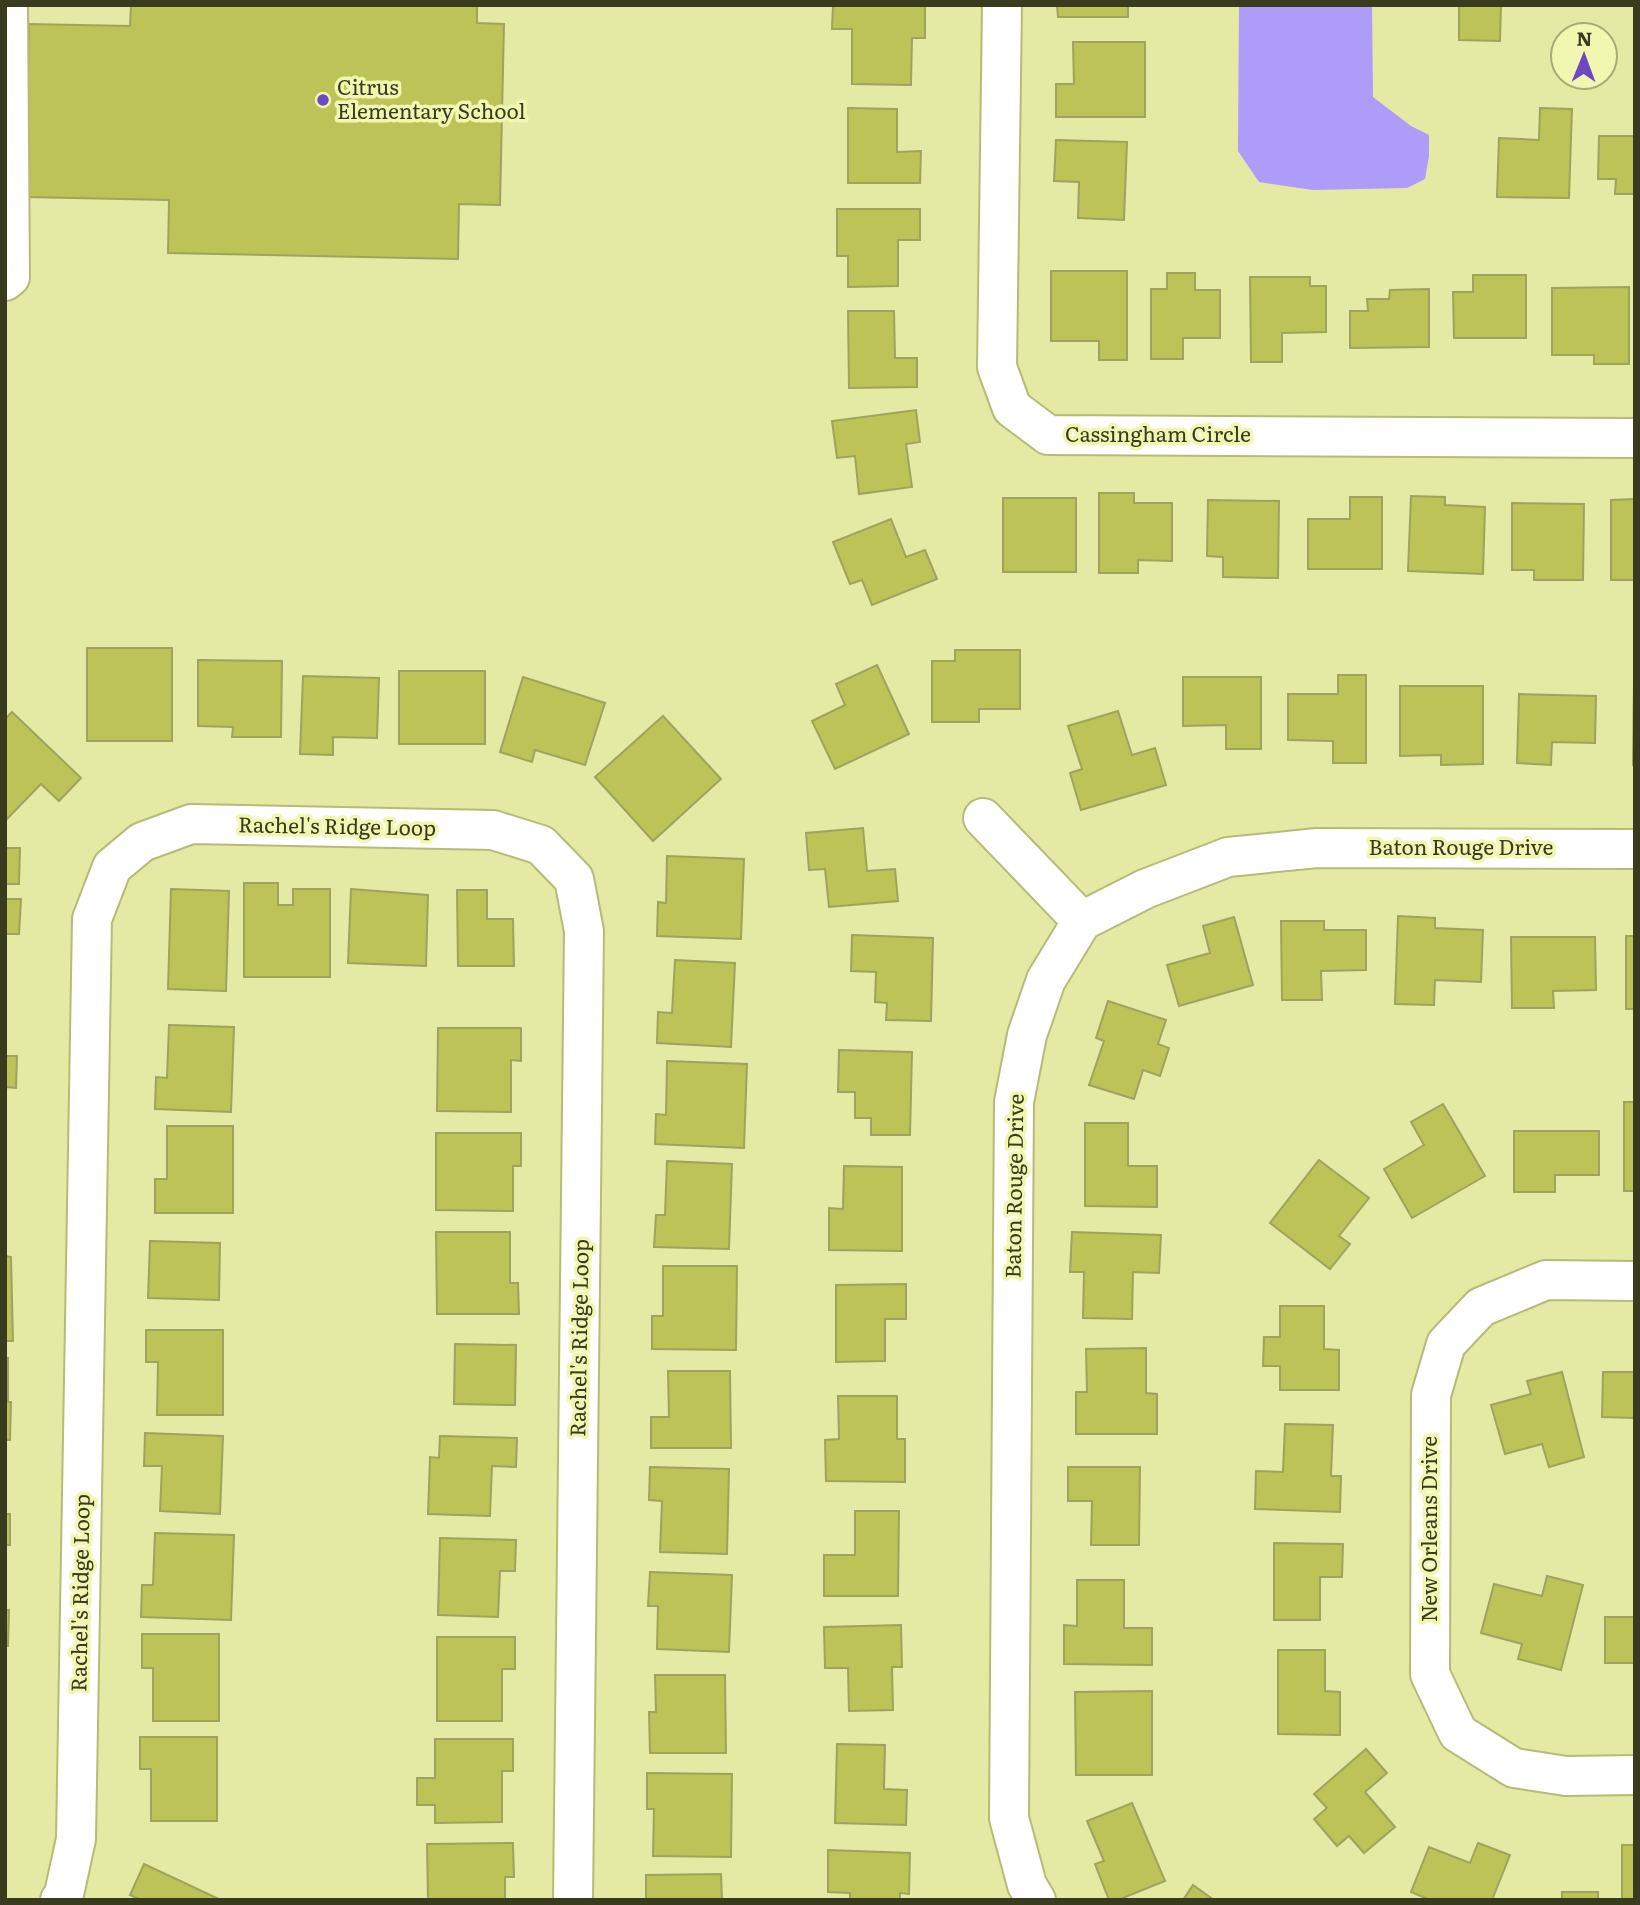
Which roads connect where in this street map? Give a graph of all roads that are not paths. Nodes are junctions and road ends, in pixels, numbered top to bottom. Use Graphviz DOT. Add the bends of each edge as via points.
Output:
graph roads {
  1 [pos="8,5"];
  2 [pos="1002,5"];
  3 [pos="5,281"];
  4 [pos="1635,438"];
  5 [pos="983,818"];
  6 [pos="1635,849"];
  7 [pos="1082,921"];
  8 [pos="1635,1281"];
  9 [pos="1635,1775"];
  10 [pos="60,1900"];
  11 [pos="573,1900"];
  12 [pos="1036,1900"];
  1 -- 3 [label="street" via="10,277"];
  2 -- 4 [label="street, Cassingham Circle" via="997,367 1012,408 1048,435"];
  5 -- 7 [label="street"];
  6 -- 7 [label="street, Baton Rouge Drive" via="1317,848 1228,857 1145,889"];
  7 -- 12 [label="street, Baton Rouge Drive" via="1046,980 1027,1035 1014,1102 1009,1818 1027,1885"];
  8 -- 9 [label="street, New Orleans Drive" via="1546,1280 1480,1307 1446,1344 1431,1395 1430,1674 1458,1733 1514,1768 1566,1776"];
  10 -- 11 [label="street, Rachel's Ridge Loop" via="76,1839 92,919 112,867 142,842 191,824 493,830 541,845 575,879 584,931"];
}
